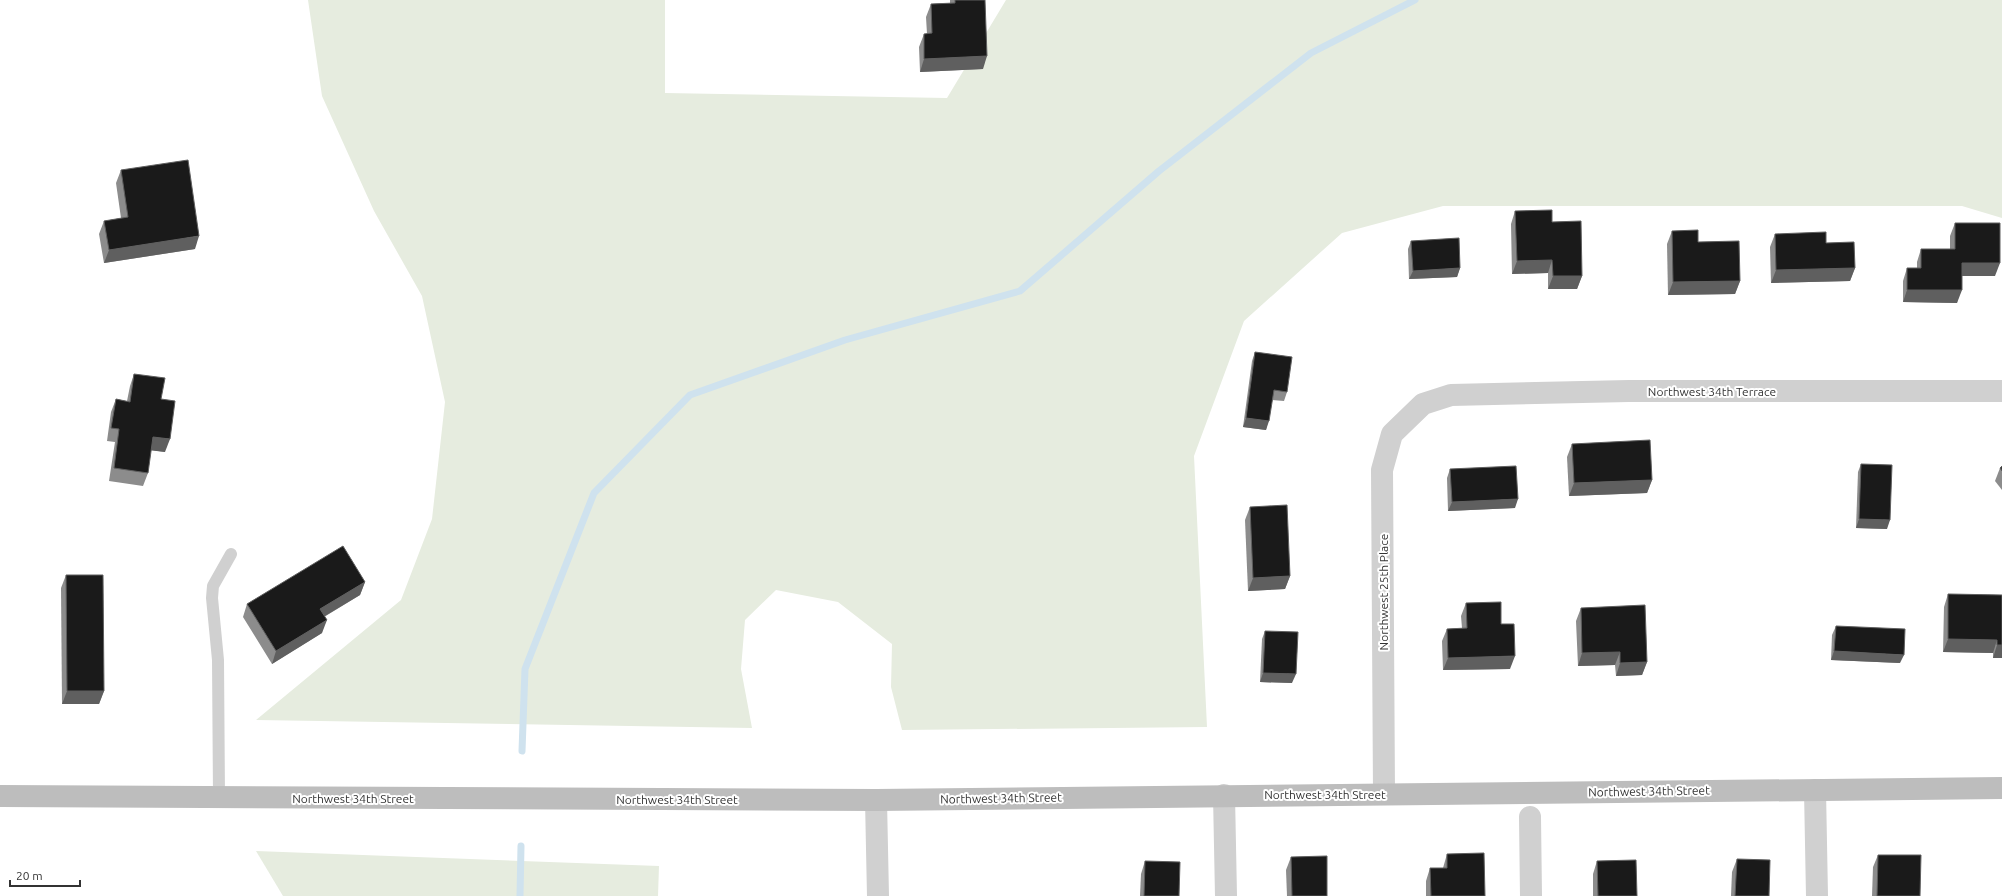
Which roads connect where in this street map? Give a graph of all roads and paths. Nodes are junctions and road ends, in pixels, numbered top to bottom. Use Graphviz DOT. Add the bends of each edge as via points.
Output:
graph roads {
  1 [pos="2002,391"];
  2 [pos="1423,404"];
  3 [pos="231,554"];
  4 [pos="2002,788"];
  5 [pos="1816,790"];
  6 [pos="1384,794"];
  7 [pos="1224,795"];
  8 [pos="0,796"];
  9 [pos="219,797"];
  10 [pos="876,800"];
  11 [pos="1530,817"];
  12 [pos="878,896"];
  13 [pos="1226,896"];
  14 [pos="1531,896"];
  15 [pos="1817,896"];
  1 -- 2 [label="street, Northwest 34th Terrace" via="1451,395"];
  2 -- 6 [label="street, Northwest 25th Place" via="1392,434 1382,470"];
  3 -- 9 [label="lane" via="213,586 212,598 218,660"];
  4 -- 5 [label="main road, Northwest 34th Street"];
  5 -- 6 [label="main road, Northwest 34th Street"];
  5 -- 15 [label="street"];
  6 -- 7 [label="main road, Northwest 34th Street"];
  7 -- 10 [label="main road, Northwest 34th Street"];
  7 -- 13 [label="street"];
  8 -- 9 [label="main road, Northwest 34th Street"];
  9 -- 10 [label="main road, Northwest 34th Street"];
  10 -- 12 [label="street"];
  11 -- 14 [label="street"];
}
